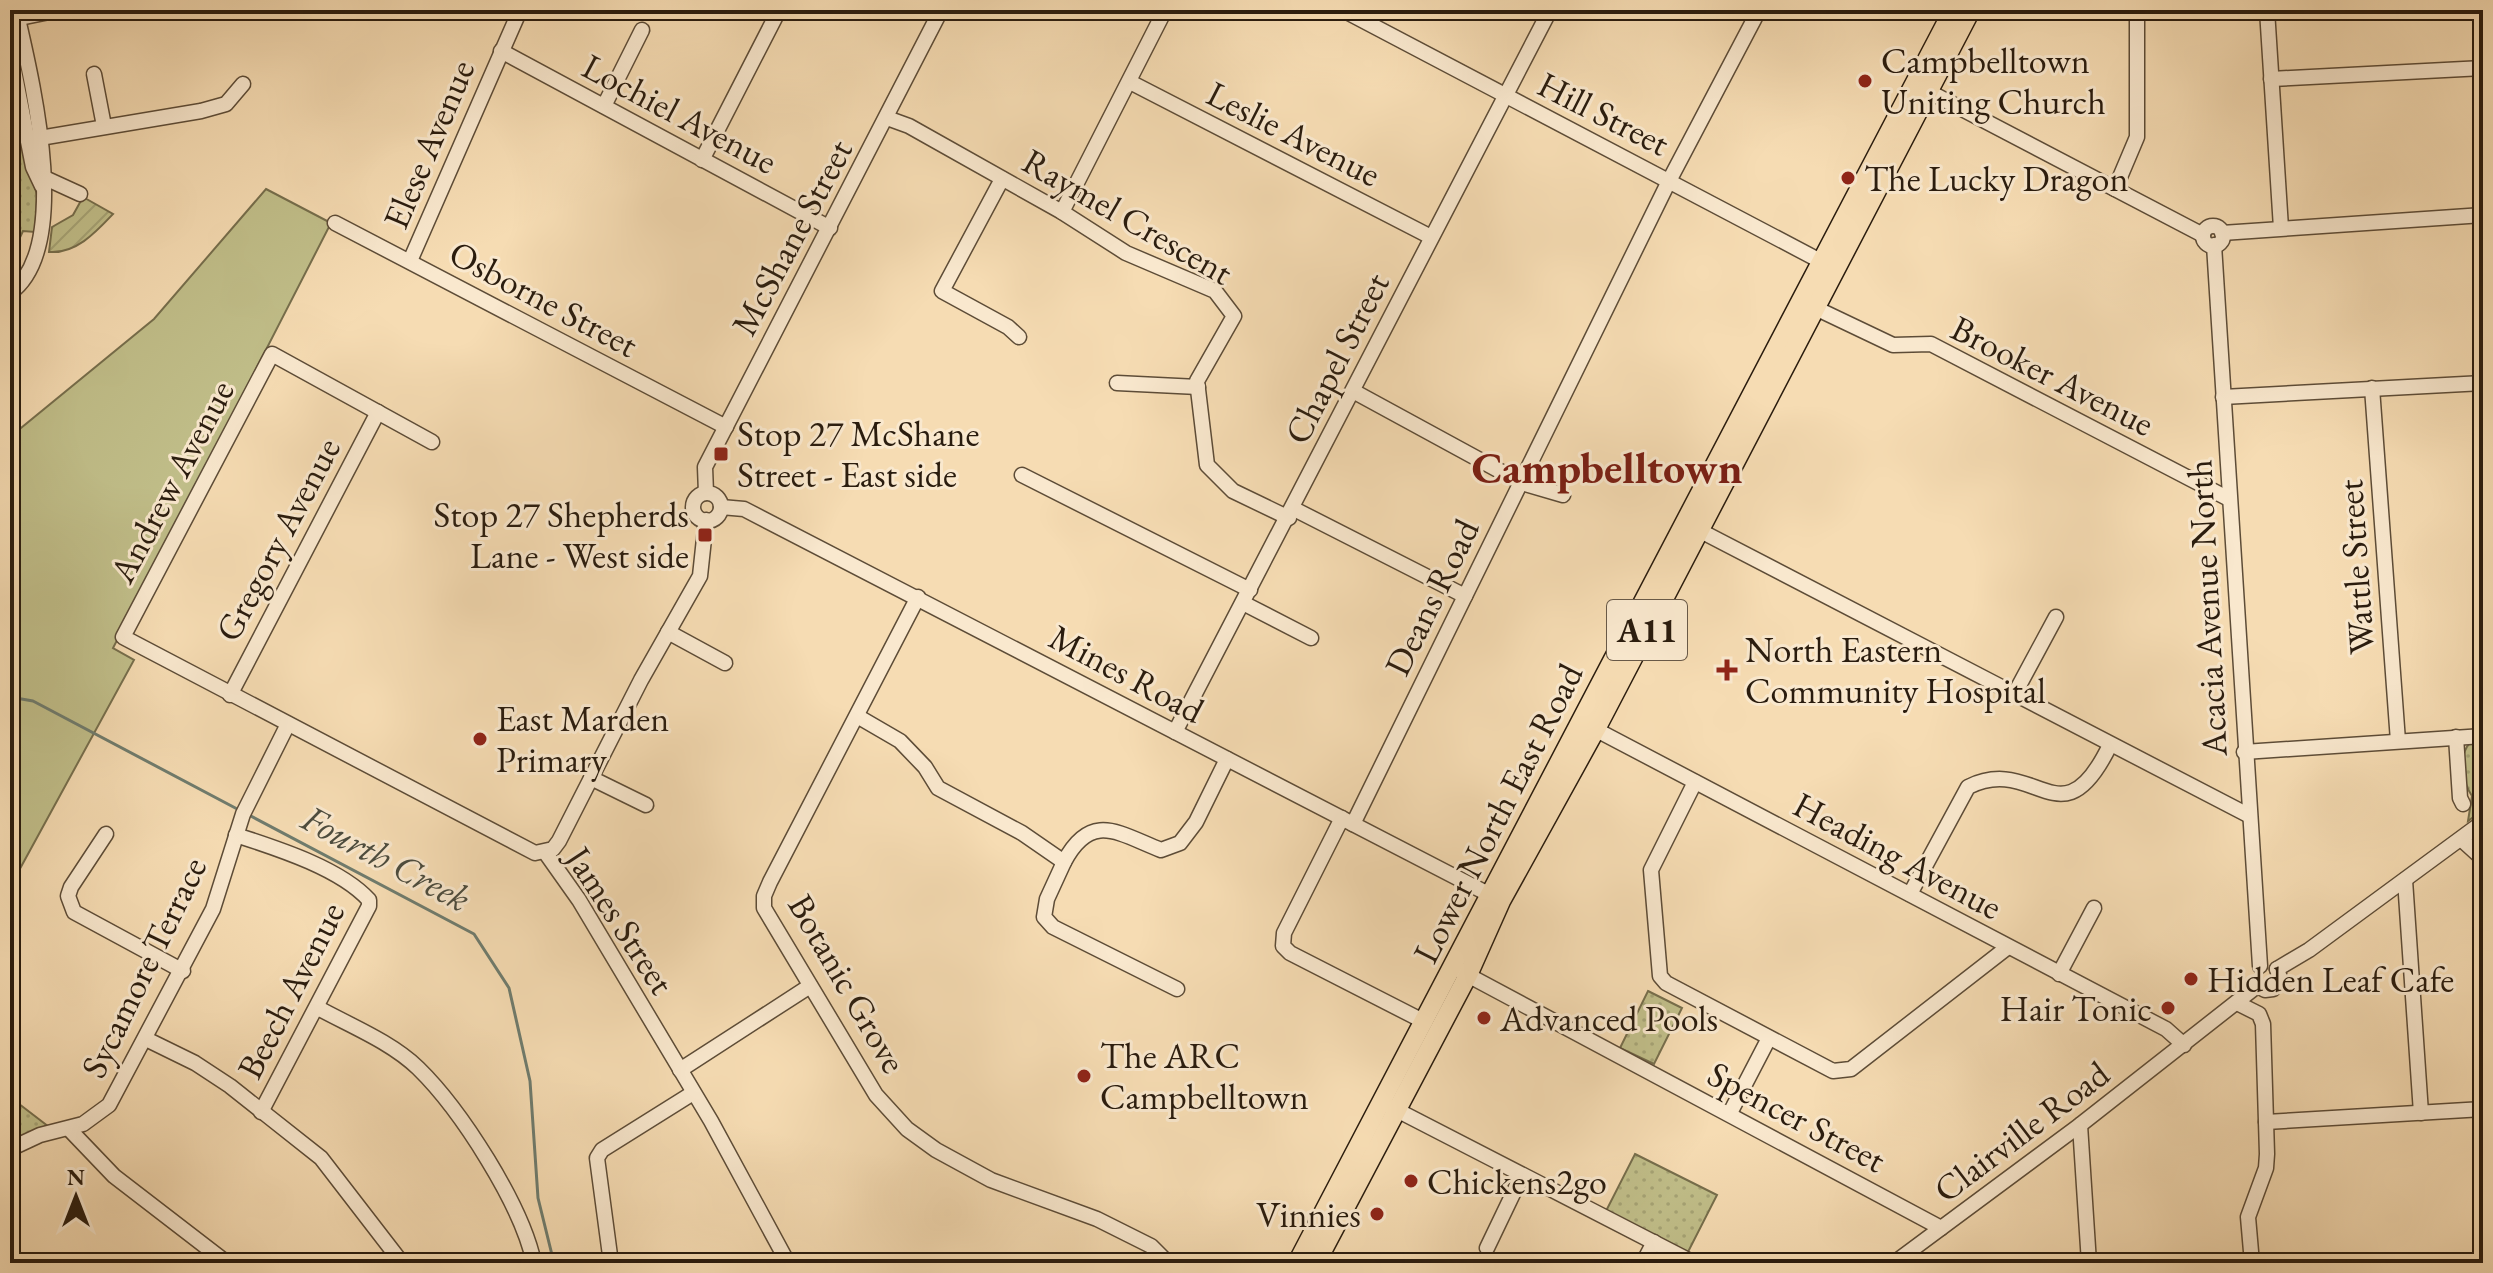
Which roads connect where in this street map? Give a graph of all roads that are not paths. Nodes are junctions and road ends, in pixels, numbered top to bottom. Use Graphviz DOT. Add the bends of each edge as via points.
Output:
graph roads {
  1 [pos="59,10"];
  2 [pos="520,10"];
  3 [pos="779,10"];
  4 [pos="941,10"];
  5 [pos="1165,10"];
  6 [pos="1343,10"];
  7 [pos="1550,10"];
  8 [pos="1759,10"];
  9 [pos="1953,10"];
  10 [pos="1971,10"];
  11 [pos="2137,10"];
  12 [pos="2267,10"];
  13 [pos="14,15"];
  14 [pos="642,30"];
  15 [pos="10,50"];
  16 [pos="501,51"];
  17 [pos="2483,68"];
  18 [pos="94,74"];
  19 [pos="2271,79"];
  20 [pos="18,80"];
  21 [pos="1130,82"];
  22 [pos="243,84"];
  23 [pos="1922,87"];
  24 [pos="1505,96"];
  25 [pos="604,106"];
  26 [pos="887,118"];
  27 [pos="104,126"];
  28 [pos="34,139"];
  29 [pos="702,160"];
  30 [pos="1002,179"];
  31 [pos="1669,181"];
  32 [pos="44,182"];
  33 [pos="2115,189"];
  34 [pos="80,194"];
  35 [pos="1062,212"];
  36 [pos="2483,215"];
  37 [pos="335,223"];
  38 [pos="830,228"];
  39 [pos="2281,228"];
  40 [pos="1431,237"];
  41 [pos="2213,238"];
  42 [pos="410,261"];
  43 [pos="1830,266"];
  44 [pos="10,293"];
  45 [pos="1809,305"];
  46 [pos="1019,337"];
  47 [pos="1117,383"];
  48 [pos="2483,383"];
  49 [pos="1198,387"];
  50 [pos="2372,388"];
  51 [pos="1353,391"];
  52 [pos="2223,397"];
  53 [pos="378,412"];
  54 [pos="726,427"];
  55 [pos="432,442"];
  56 [pos="1022,475"];
  57 [pos="1522,483"];
  58 [pos="706,493"];
  59 [pos="1563,495"];
  60 [pos="2229,499"];
  61 [pos="721,507"];
  62 [pos="1291,514"];
  63 [pos="706,520"];
  64 [pos="1693,527"];
  65 [pos="1246,596"];
  66 [pos="1465,596"];
  67 [pos="918,597"];
  68 [pos="2056,617"];
  69 [pos="668,632"];
  70 [pos="123,637"];
  71 [pos="1311,638"];
  72 [pos="725,663"];
  73 [pos="230,695"];
  74 [pos="2014,695"];
  75 [pos="857,716"];
  76 [pos="288,724"];
  77 [pos="1588,725"];
  78 [pos="1175,732"];
  79 [pos="2483,736"];
  80 [pos="2456,737"];
  81 [pos="2398,741"];
  82 [pos="2110,745"];
  83 [pos="2244,752"];
  84 [pos="1227,759"];
  85 [pos="591,778"];
  86 [pos="1695,782"];
  87 [pos="2463,804"];
  88 [pos="646,805"];
  89 [pos="2248,815"];
  90 [pos="1347,821"];
  91 [pos="2483,822"];
  92 [pos="106,834"];
  93 [pos="236,835"];
  94 [pos="2461,839"];
  95 [pos="545,852"];
  96 [pos="2483,859"];
  97 [pos="1064,862"];
  98 [pos="2405,880"];
  99 [pos="1910,894"];
  100 [pos="1495,898"];
  101 [pos="2094,908"];
  102 [pos="2008,947"];
  103 [pos="2260,966"];
  104 [pos="2277,969"];
  105 [pos="183,971"];
  106 [pos="1461,971"];
  107 [pos="2059,974"];
  108 [pos="810,986"];
  109 [pos="2257,986"];
  110 [pos="1177,989"];
  111 [pos="2237,1003"];
  112 [pos="318,1008"];
  113 [pos="1425,1022"];
  114 [pos="1769,1038"];
  115 [pos="146,1039"];
  116 [pos="2184,1045"];
  117 [pos="680,1070"];
  118 [pos="693,1093"];
  119 [pos="1390,1107"];
  120 [pos="2483,1109"];
  121 [pos="261,1112"];
  122 [pos="1730,1113"];
  123 [pos="2421,1113"];
  124 [pos="2266,1122"];
  125 [pos="2080,1125"];
  126 [pos="69,1129"];
  127 [pos="10,1149"];
  128 [pos="1522,1175"];
  129 [pos="1941,1228"];
  130 [pos="1654,1242"];
  131 [pos="1487,1248"];
  132 [pos="227,1263"];
  133 [pos="402,1263"];
  134 [pos="534,1263"];
  135 [pos="611,1263"];
  136 [pos="788,1263"];
  137 [pos="1168,1263"];
  138 [pos="1297,1263"];
  139 [pos="1316,1263"];
  140 [pos="1643,1263"];
  141 [pos="1694,1263"];
  142 [pos="1894,1263"];
  143 [pos="2089,1263"];
  144 [pos="2252,1263"];
  1 -- 13 [label="street"];
  2 -- 16 [label="street, Elese Avenue"];
  3 -- 29 [label="street"];
  4 -- 26 [label="street, McShane Street"];
  5 -- 21 [label="street"];
  6 -- 24 [label="street, Hill Street"];
  7 -- 24 [label="street, Chapel Street"];
  8 -- 31 [label="street, Deans Road"];
  9 -- 23 [label="main road, Lower North East Road / A11"];
  10 -- 23 [label="main road, Lower North East Road / A11"];
  11 -- 33 [label="street" via="2137,137"];
  12 -- 19 [label="street"];
  13 -- 20 [label="street"];
  14 -- 25 [label="street"];
  15 -- 20 [label="street"];
  16 -- 25 [label="street, Lochiel Avenue"];
  16 -- 42 [label="street, Elese Avenue"];
  17 -- 19 [label="street"];
  18 -- 27 [label="street"];
  19 -- 39 [label="street"];
  20 -- 28 [label="street"];
  21 -- 35 [label="street"];
  21 -- 40 [label="street, Leslie Avenue"];
  22 -- 27 [label="street" via="226,104"];
  23 -- 33 [label="street"];
  23 -- 43 [label="main road, Lower North East Road / A11"];
  24 -- 31 [label="street, Hill Street"];
  24 -- 40 [label="street, Chapel Street"];
  25 -- 29 [label="street, Lochiel Avenue"];
  26 -- 30 [label="street, Raymel Crescent"];
  26 -- 38 [label="street, McShane Street"];
  27 -- 28 [label="street"];
  28 -- 32 [label="street" via="33,167"];
  29 -- 38 [label="street, Lochiel Avenue"];
  30 -- 35 [label="street, Raymel Crescent"];
  30 -- 46 [label="street" via="942,291"];
  31 -- 43 [label="street, Hill Street"];
  31 -- 57 [label="street, Deans Road"];
  32 -- 34 [label="street"];
  32 -- 44 [label="street" via="45,216 34,239 35,258"];
  33 -- 41 [label="street"];
  35 -- 49 [label="street, Raymel Crescent" via="1126,253 1215,291 1228,305 1234,316"];
  36 -- 39 [label="street"];
  37 -- 42 [label="street, Osborne Street"];
  38 -- 54 [label="street, McShane Street"];
  39 -- 41 [label="street"];
  40 -- 51 [label="street, Chapel Street"];
  41 -- 52 [label="street, Acacia Avenue North"];
  42 -- 54 [label="street, Osborne Street"];
  43 -- 45 [label="main road, Lower North East Road / A11"];
  45 -- 60 [label="street, Brooker Avenue" via="1893,345 1931,344"];
  45 -- 64 [label="main road, Lower North East Road / A11"];
  47 -- 49 [label="street"];
  48 -- 50 [label="street"];
  49 -- 62 [label="street" via="1207,465 1233,491"];
  50 -- 52 [label="street"];
  50 -- 81 [label="street, Wattle Street"];
  51 -- 57 [label="street"];
  51 -- 62 [label="street, Chapel Street"];
  52 -- 60 [label="street, Acacia Avenue North"];
  53 -- 55 [label="street"];
  53 -- 70 [label="street, Andrew Avenue" via="272,354"];
  53 -- 73 [label="street, Gregory Avenue"];
  54 -- 58 [label="street, McShane Street" via="705,467"];
  56 -- 65 [label="street"];
  57 -- 59 [label="street"];
  57 -- 66 [label="street, Deans Road"];
  58 -- 61 [label="street" via="717,496"];
  58 -- 63 [label="street" via="694,509"];
  60 -- 83 [label="street, Acacia Avenue North"];
  61 -- 63 [label="street" via="715,518"];
  61 -- 67 [label="street, Mines Road" via="744,509"];
  62 -- 65 [label="street, Chapel Street"];
  62 -- 66 [label="street"];
  63 -- 69 [label="street" via="700,576"];
  64 -- 74 [label="street"];
  64 -- 77 [label="main road, Lower North East Road / A11"];
  65 -- 71 [label="street"];
  65 -- 78 [label="street, Chapel Street"];
  66 -- 90 [label="street, Deans Road"];
  67 -- 75 [label="street, Botanic Grove"];
  67 -- 78 [label="street, Mines Road"];
  68 -- 74 [label="street"];
  69 -- 72 [label="street"];
  69 -- 85 [label="street"];
  70 -- 73 [label="street, James Street"];
  73 -- 76 [label="street, James Street"];
  74 -- 82 [label="street"];
  75 -- 97 [label="street" via="900,741 938,788"];
  75 -- 108 [label="street, Botanic Grove" via="764,896 768,917"];
  76 -- 93 [label="street, Sycamore Terrace"];
  76 -- 95 [label="street, James Street" via="527,850"];
  77 -- 86 [label="street, Heading Avenue"];
  77 -- 100 [label="main road, Lower North East Road / A11"];
  78 -- 84 [label="street, Mines Road"];
  79 -- 80 [label="street"];
  80 -- 81 [label="street"];
  80 -- 87 [label="street"];
  81 -- 83 [label="street"];
  82 -- 89 [label="street"];
  82 -- 99 [label="street" via="2091,781 2072,793 1999,778 1968,787"];
  83 -- 89 [label="street, Acacia Avenue North"];
  84 -- 90 [label="street, Mines Road"];
  84 -- 97 [label="street" via="1180,843 1161,850 1110,830 1089,832 1076,840"];
  85 -- 88 [label="street"];
  85 -- 95 [label="street" via="559,841"];
  86 -- 99 [label="street, Heading Avenue"];
  86 -- 114 [label="street" via="1651,870 1660,976"];
  89 -- 103 [label="street, Acacia Avenue North"];
  90 -- 100 [label="street, Mines Road"];
  90 -- 113 [label="street, Deans Road" via="1284,933 1283,946"];
  91 -- 94 [label="street"];
  92 -- 105 [label="street" via="71,887 68,896 74,912"];
  93 -- 105 [label="street, Sycamore Terrace" via="213,909"];
  93 -- 112 [label="street, Beech Avenue" via="280,849 339,878 369,900"];
  94 -- 96 [label="street"];
  94 -- 98 [label="street"];
  95 -- 117 [label="street, James Street"];
  97 -- 110 [label="street" via="1044,917 1053,927"];
  98 -- 104 [label="street"];
  98 -- 123 [label="street"];
  99 -- 102 [label="street, Heading Avenue"];
  100 -- 106 [label="main road, Lower North East Road / A11"];
  101 -- 107 [label="street"];
  102 -- 107 [label="street, Heading Avenue"];
  102 -- 114 [label="street" via="1851,1069 1833,1071"];
  103 -- 104 [label="street"];
  103 -- 109 [label="street" via="2255,972"];
  104 -- 109 [label="street" via="2279,982 2273,989"];
  105 -- 115 [label="street, Sycamore Terrace"];
  106 -- 113 [label="main road, Lower North East Road / A11"];
  106 -- 119 [label="main road, Lower North East Road / A11"];
  106 -- 122 [label="street, Spencer Street"];
  107 -- 116 [label="street, Heading Avenue" via="2166,1029"];
  108 -- 117 [label="street"];
  108 -- 137 [label="street, Botanic Grove" via="876,1095 921,1140 991,1180 1115,1227 1154,1247"];
  109 -- 111 [label="street, Clairville Road"];
  111 -- 116 [label="street, Clairville Road"];
  111 -- 124 [label="street" via="2263,1020"];
  112 -- 121 [label="street, Beech Avenue"];
  112 -- 134 [label="street" via="402,1056 435,1088 516,1206"];
  113 -- 119 [label="main road, Lower North East Road / A11"];
  114 -- 122 [label="street"];
  115 -- 121 [label="street" via="195,1063"];
  115 -- 126 [label="street, Sycamore Terrace" via="109,1105"];
  116 -- 125 [label="street, Clairville Road"];
  117 -- 118 [label="street, James Street"];
  118 -- 135 [label="street" via="597,1158"];
  118 -- 136 [label="street, James Street"];
  119 -- 128 [label="street"];
  119 -- 138 [label="main road, Lower North East Road / A11"];
  119 -- 139 [label="main road, Lower North East Road / A11"];
  120 -- 123 [label="street"];
  121 -- 133 [label="street" via="321,1158"];
  122 -- 129 [label="street, Spencer Street"];
  123 -- 124 [label="street"];
  124 -- 144 [label="street" via="2266,1168 2248,1217"];
  125 -- 129 [label="street, Clairville Road"];
  125 -- 143 [label="street"];
  126 -- 127 [label="street, Sycamore Terrace"];
  126 -- 132 [label="street" via="114,1176"];
  128 -- 130 [label="street"];
  128 -- 131 [label="street"];
  129 -- 142 [label="street, Clairville Road"];
  130 -- 140 [label="street"];
  130 -- 141 [label="street"];
}
